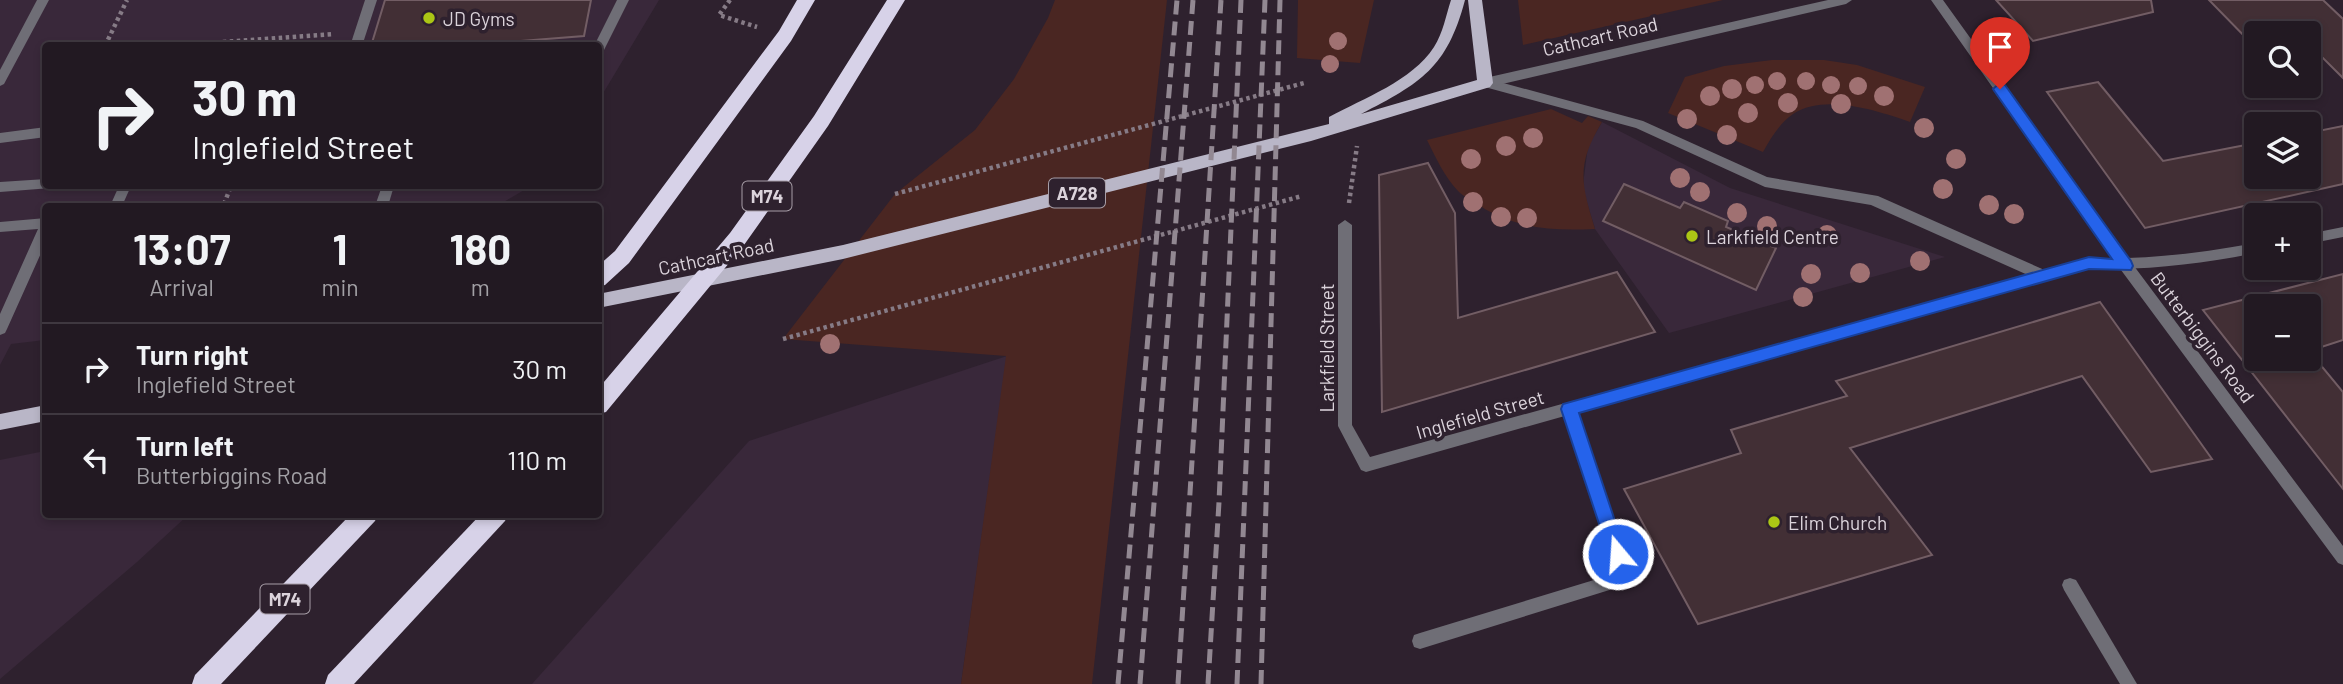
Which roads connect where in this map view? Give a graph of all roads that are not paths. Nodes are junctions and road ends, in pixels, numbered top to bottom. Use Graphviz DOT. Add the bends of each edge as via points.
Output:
graph roads {
  1 [pos="43,0"];
  2 [pos="371,0"];
  3 [pos="623,0"];
  4 [pos="806,0"];
  5 [pos="896,0"];
  6 [pos="1458,0"];
  7 [pos="1475,0"];
  8 [pos="1846,0"];
  9 [pos="1937,0"];
  10 [pos="357,42"];
  11 [pos="602,42"];
  12 [pos="0,81"];
  13 [pos="1485,83"];
  14 [pos="42,133"];
  15 [pos="1311,135"];
  16 [pos="0,138"];
  17 [pos="42,184"];
  18 [pos="0,187"];
  19 [pos="42,224"];
  20 [pos="1345,225"];
  21 [pos="0,227"];
  22 [pos="2343,232"];
  23 [pos="42,233"];
  24 [pos="2321,236"];
  25 [pos="2244,250"];
  26 [pos="2126,266"];
  27 [pos="602,275"];
  28 [pos="2044,276"];
  29 [pos="602,300"];
  30 [pos="0,329"];
  31 [pos="602,400"];
  32 [pos="1569,409"];
  33 [pos="42,414"];
  34 [pos="0,422"];
  35 [pos="1366,465"];
  36 [pos="363,518"];
  37 [pos="493,518"];
  38 [pos="2343,558"];
  39 [pos="2070,585"];
  40 [pos="1420,641"];
  41 [pos="204,684"];
  42 [pos="337,684"];
  43 [pos="2129,684"];
  1 -- 12 [label="street"];
  2 -- 10 [label="street"];
  3 -- 11 [label="street"];
  4 -- 27 [label="highway" via="785,36 622,257"];
  5 -- 31 [label="highway, M74" via="821,121 737,239"];
  6 -- 15 [label="main road" via="1447,37 1420,70"];
  7 -- 13 [label="main road"];
  8 -- 13 [label="street, Cathcart Road"];
  9 -- 26 [label="street, Butterbiggins Road"];
  13 -- 15 [label="main road, A728"];
  13 -- 28 [label="street" via="1639,124 1765,182 1873,200"];
  14 -- 16 [label="street"];
  15 -- 29 [label="main road, Cathcart Road / A728" via="843,251"];
  17 -- 18 [label="street"];
  19 -- 21 [label="street"];
  20 -- 35 [label="street, Larkfield Street" via="1345,426"];
  22 -- 24 [label="street"];
  23 -- 30 [label="street"];
  25 -- 26 [label="street, Inglefield Street"];
  26 -- 28 [label="street, Inglefield Street" via="2089,263"];
  26 -- 38 [label="street, Butterbiggins Road"];
  28 -- 32 [label="street, Inglefield Street"];
  32 -- 35 [label="street, Inglefield Street"];
  32 -- 40 [label="street" via="1626,578"];
  33 -- 34 [label="main road"];
  36 -- 41 [label="highway, M74"];
  37 -- 42 [label="highway"];
  39 -- 43 [label="street"];
}
